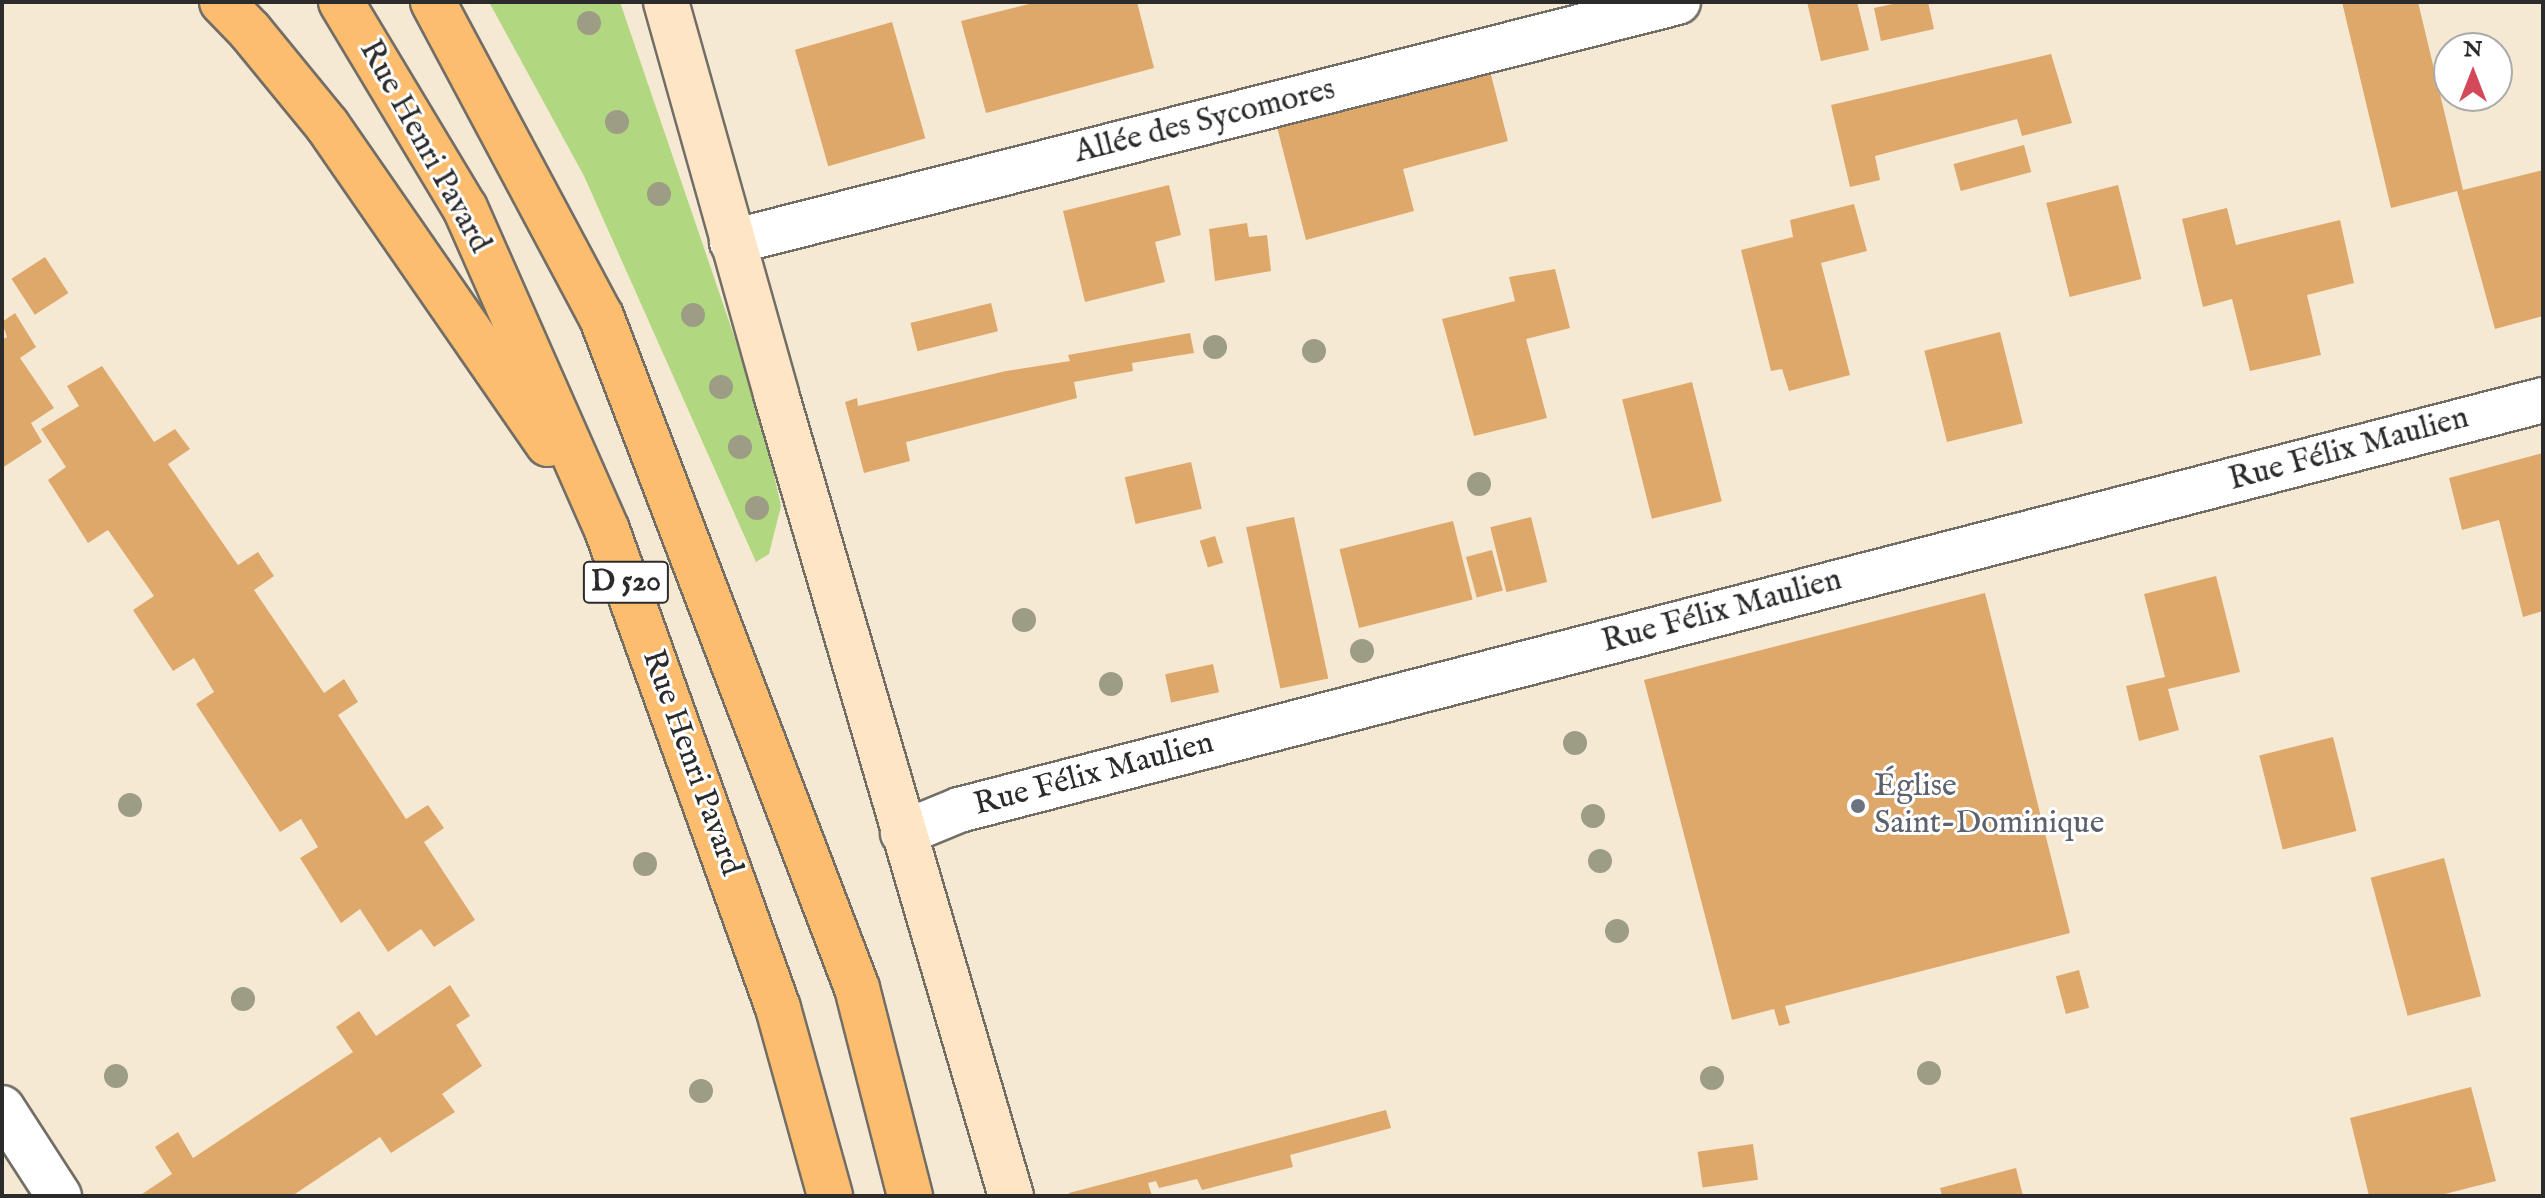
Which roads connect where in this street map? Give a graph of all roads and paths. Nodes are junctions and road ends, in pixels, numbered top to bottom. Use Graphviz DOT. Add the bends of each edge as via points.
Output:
graph roads {
  1 [pos="222,2"];
  2 [pos="341,2"];
  3 [pos="433,2"];
  4 [pos="1678,2"];
  5 [pos="667,4"];
  6 [pos="732,242"];
  7 [pos="2543,400"];
  8 [pos="607,530"];
  9 [pos="903,833"];
  10 [pos="2,1108"];
  11 [pos="59,1196"];
  12 [pos="830,1196"];
  13 [pos="910,1196"];
  14 [pos="1011,1196"];
  1 -- 8 [label="main road" via="327,125"];
  2 -- 8 [label="main road, Rue Henri Pavard / D 520" via="465,208"];
  3 -- 13 [label="main road, D 520" via="601,316 857,988"];
  4 -- 6 [label="street, Allée des Sycomores"];
  5 -- 6 [label="street"];
  6 -- 9 [label="street"];
  7 -- 9 [label="street, Rue Félix Maulien" via="959,810"];
  8 -- 12 [label="main road, Rue Henri Pavard / D 520" via="778,1008"];
  9 -- 14 [label="street"];
  10 -- 11 [label="street"];
}
